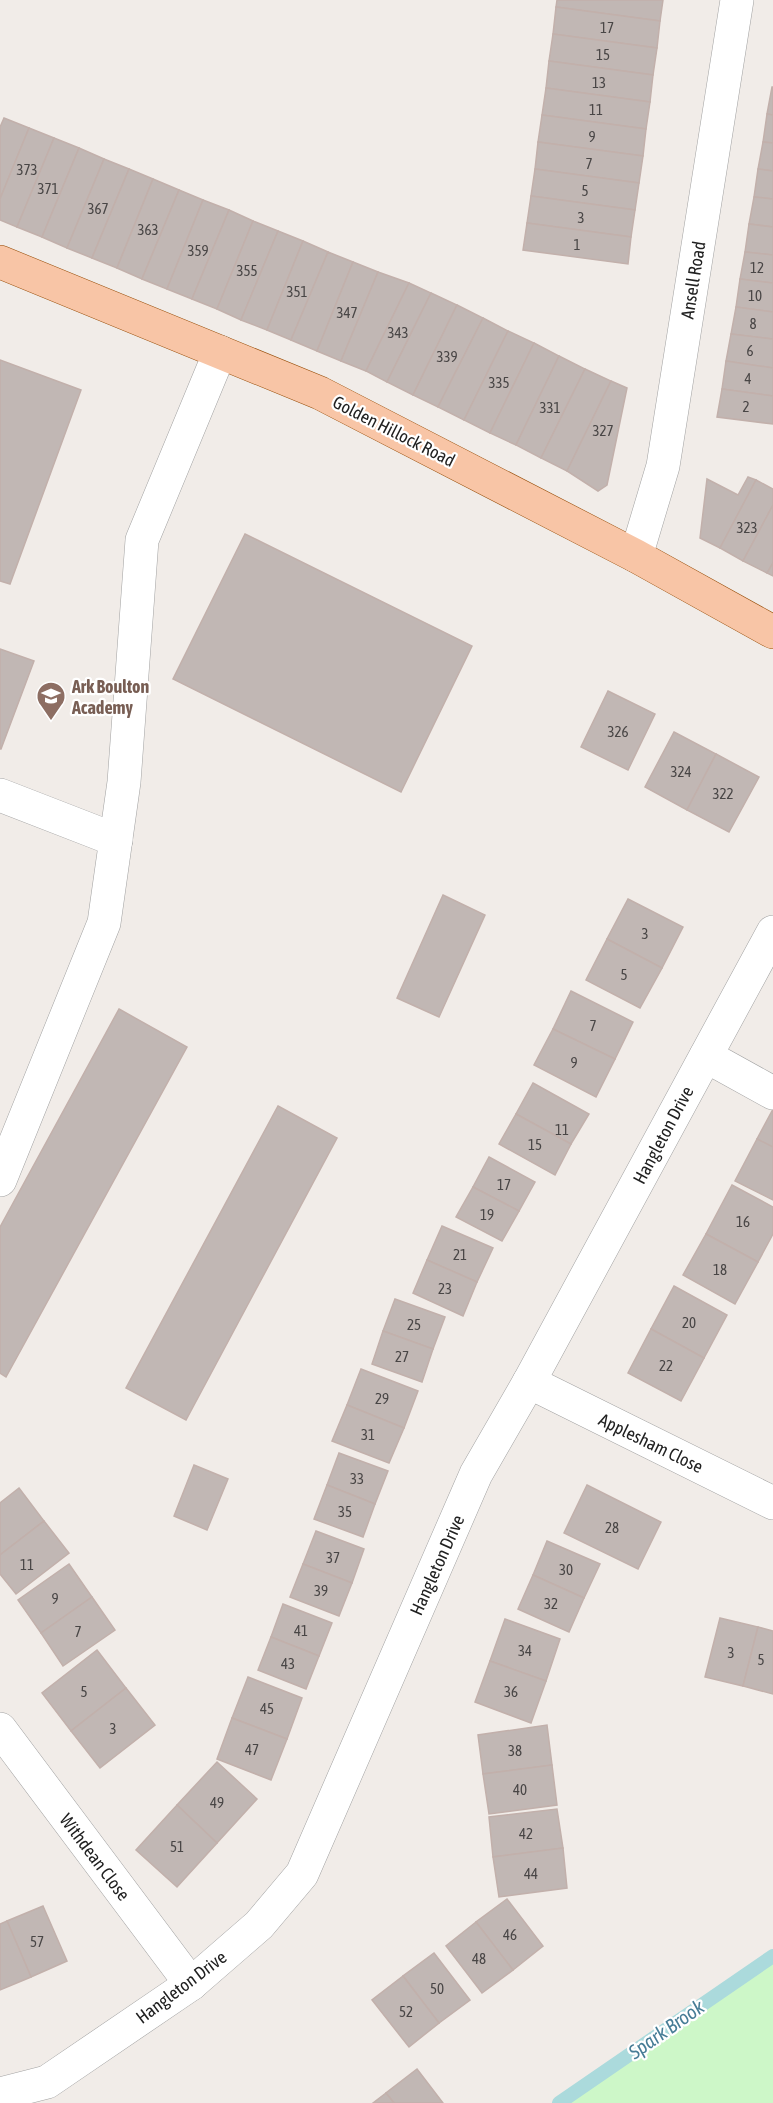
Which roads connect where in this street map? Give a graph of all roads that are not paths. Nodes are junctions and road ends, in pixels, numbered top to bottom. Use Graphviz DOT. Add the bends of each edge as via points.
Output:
graph roads {
  1 [pos="737,0"];
  2 [pos="0,262"];
  3 [pos="220,352"];
  4 [pos="636,556"];
  5 [pos="773,632"];
  6 [pos="0,795"];
  7 [pos="116,840"];
  8 [pos="773,932"];
  9 [pos="706,1056"];
  10 [pos="773,1093"];
  11 [pos="0,1180"];
  12 [pos="529,1382"];
  13 [pos="773,1503"];
  14 [pos="0,1729"];
  15 [pos="191,1984"];
  16 [pos="0,2094"];
  1 -- 4 [label="street, Ansell Road" via="663,466"];
  2 -- 3 [label="main road, Golden Hillock Road"];
  3 -- 4 [label="main road, Golden Hillock Road" via="320,393"];
  3 -- 7 [label="street" via="142,540"];
  4 -- 5 [label="main road, Golden Hillock Road"];
  6 -- 7 [label="street"];
  7 -- 11 [label="street" via="104,923"];
  8 -- 9 [label="street, Hangleton Drive"];
  9 -- 10 [label="street"];
  9 -- 12 [label="street, Hangleton Drive"];
  12 -- 13 [label="street, Applesham Close"];
  12 -- 15 [label="street, Hangleton Drive" via="476,1473 302,1874 259,1925"];
  14 -- 15 [label="street, Withdean Close"];
  15 -- 16 [label="street, Hangleton Drive" via="47,2082"];
}
